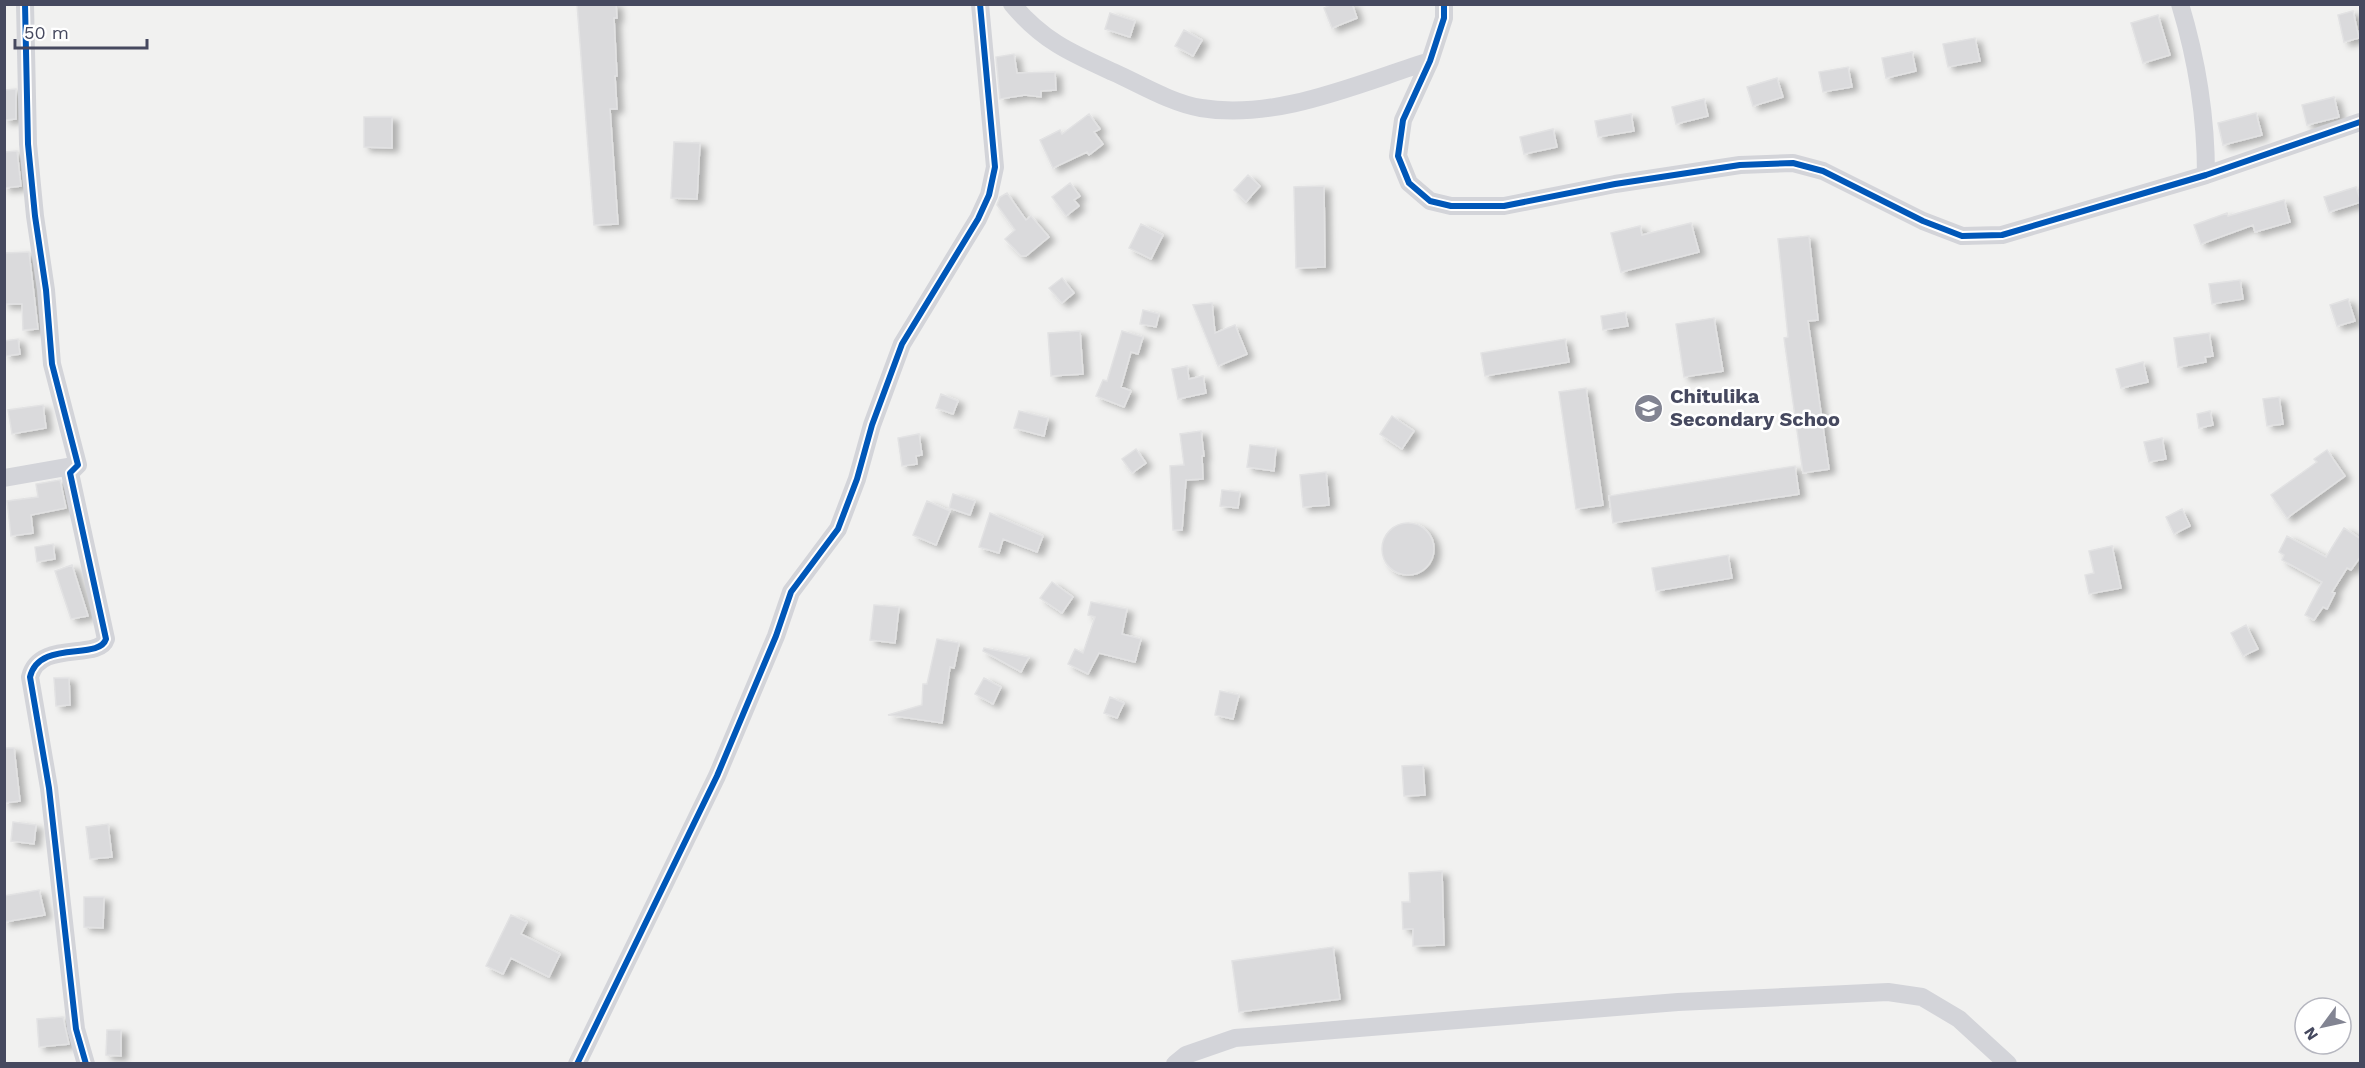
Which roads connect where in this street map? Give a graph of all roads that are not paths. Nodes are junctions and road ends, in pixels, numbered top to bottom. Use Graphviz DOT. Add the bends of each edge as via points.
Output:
graph roads {
  1 [pos="25,4"];
  2 [pos="980,4"];
  3 [pos="1012,4"];
  4 [pos="1444,4"];
  5 [pos="2180,4"];
  6 [pos="1430,61"];
  7 [pos="2361,122"];
  8 [pos="2206,175"];
  9 [pos="78,465"];
  10 [pos="4,478"];
  11 [pos="86,1064"];
  12 [pos="577,1064"];
  13 [pos="1175,1064"];
  14 [pos="2008,1064"];
  1 -- 9 [label="street" via="28,144 52,364"];
  2 -- 12 [label="street" via="995,167 989,195 902,344 838,529 791,592 717,776"];
  3 -- 6 [label="street" via="1026,21 1059,47 1198,108 1232,112 1285,106"];
  4 -- 6 [label="street" via="1444,18"];
  5 -- 8 [label="street" via="2206,132"];
  6 -- 8 [label="street" via="1403,120 1398,156 1409,183 1430,201 1451,206 1504,206 1729,167 1793,163 1839,178 1923,221 1962,236 2002,235"];
  7 -- 8 [label="street"];
  9 -- 10 [label="street"];
  9 -- 11 [label="street" via="70,473 106,642 40,660 33,665 30,677 49,788 76,1029"];
  13 -- 14 [label="street" via="1186,1055 1235,1038 1678,1002 1888,992 1922,996 1959,1019"];
}
